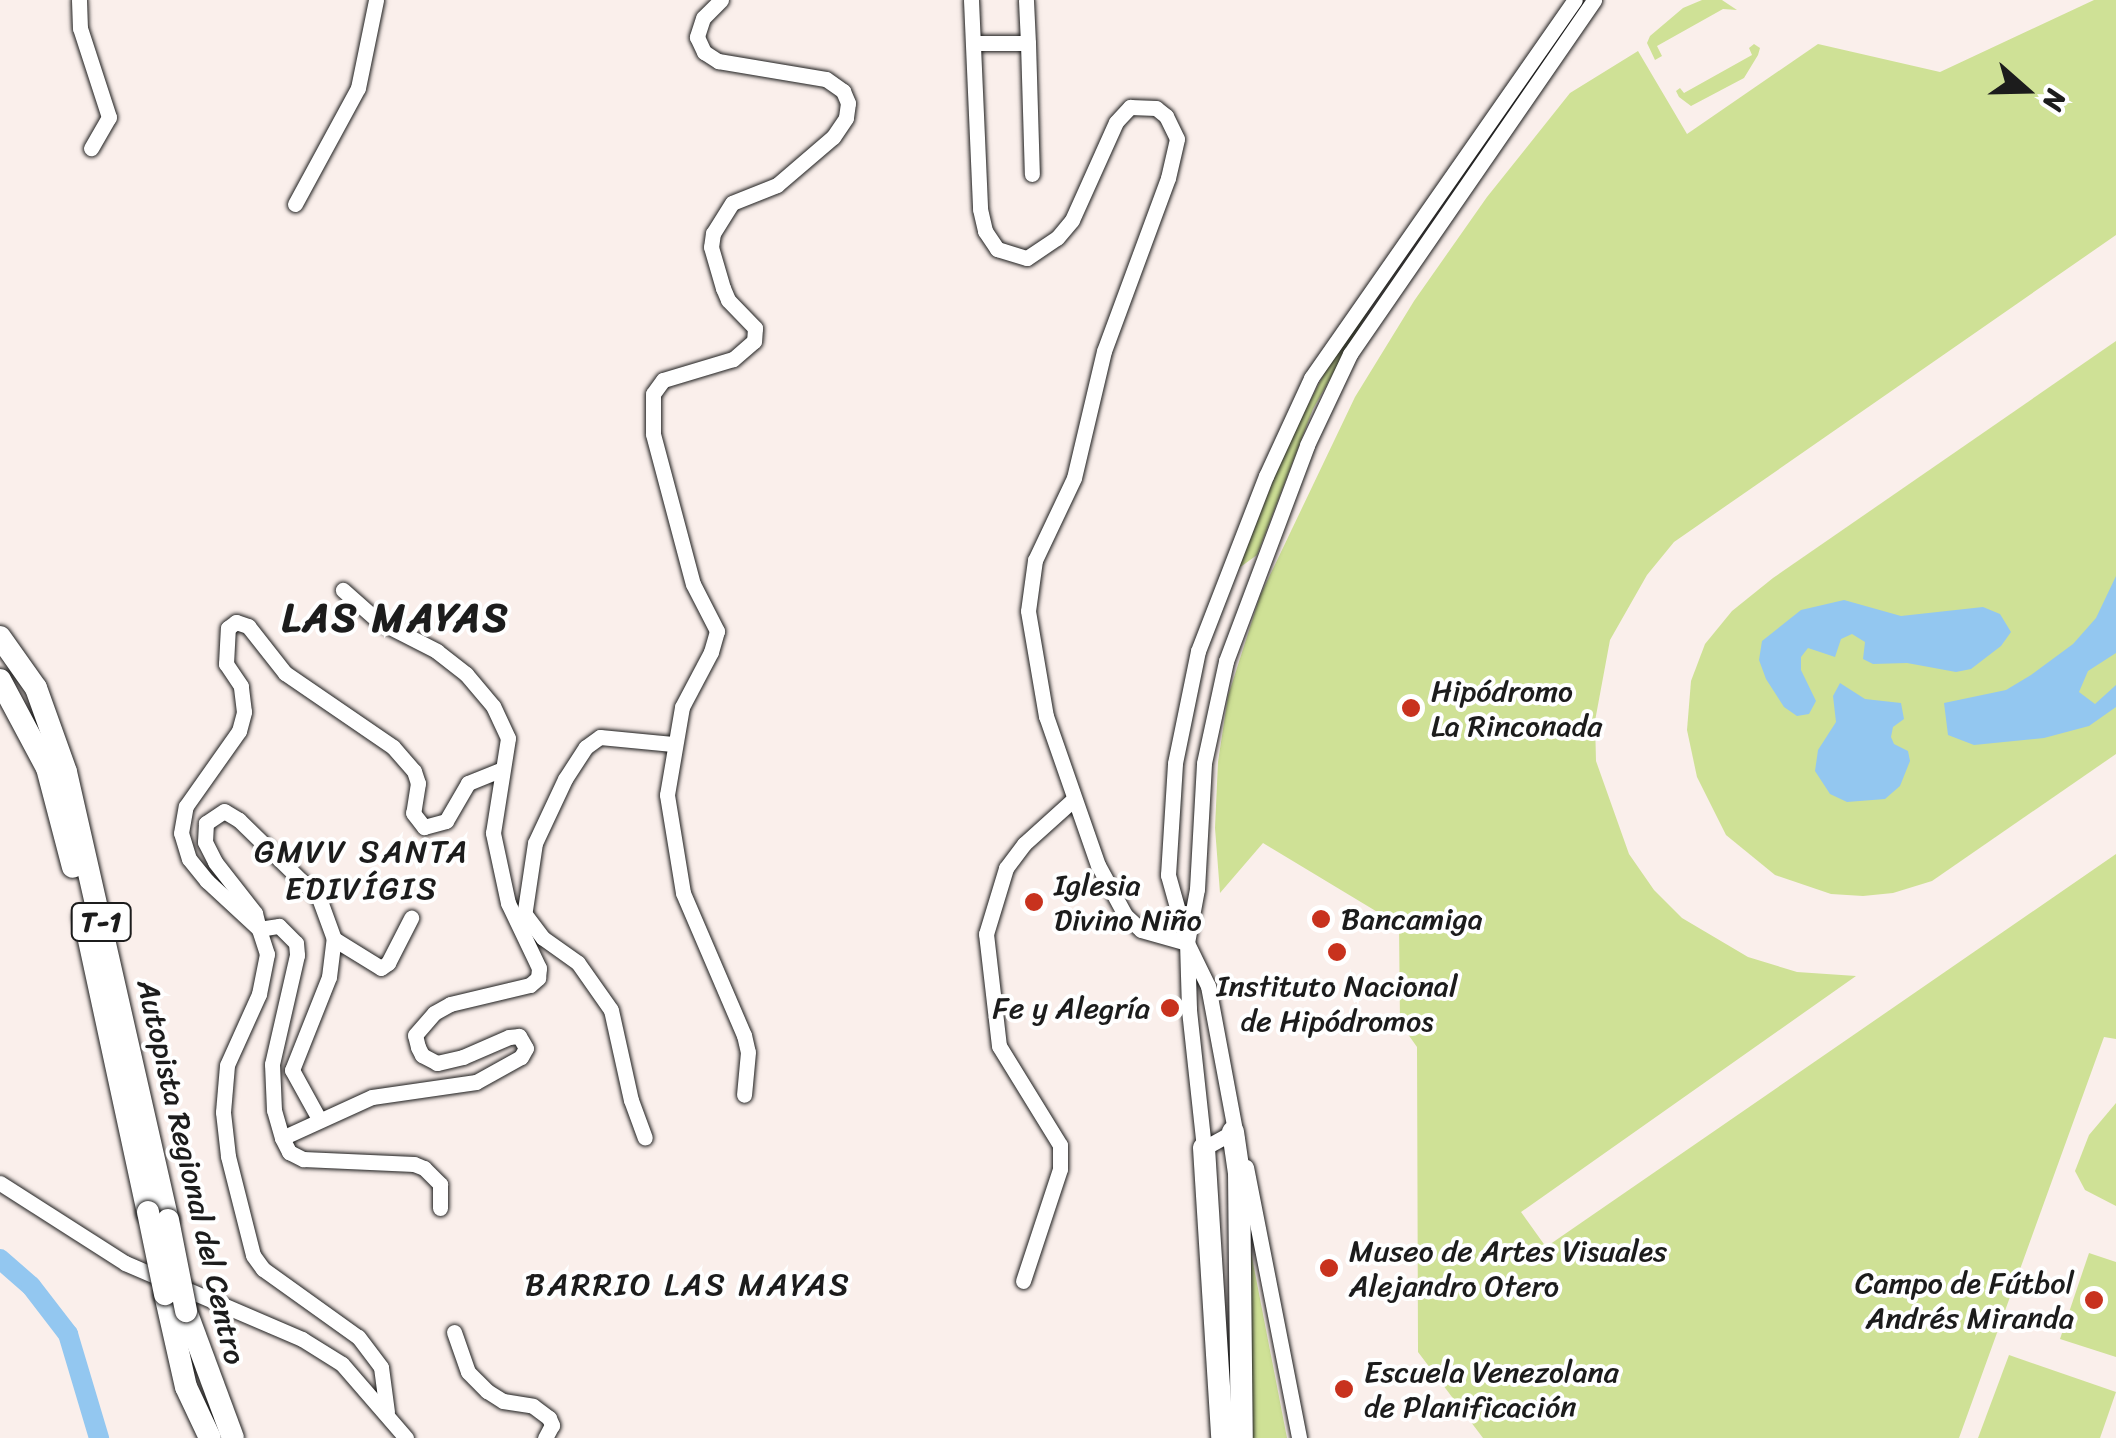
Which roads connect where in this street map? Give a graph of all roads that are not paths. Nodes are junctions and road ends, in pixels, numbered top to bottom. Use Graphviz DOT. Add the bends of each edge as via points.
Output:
graph roads {
  1 [pos="80,0"];
  2 [pos="376,0"];
  3 [pos="720,0"];
  4 [pos="971,0"];
  5 [pos="1026,0"];
  6 [pos="1574,0"];
  7 [pos="1594,0"];
  8 [pos="974,43"];
  9 [pos="1028,44"];
  10 [pos="91,148"];
  11 [pos="1032,174"];
  12 [pos="295,204"];
  13 [pos="343,590"];
  14 [pos="0,637"];
  15 [pos="0,680"];
  16 [pos="673,744"];
  17 [pos="501,770"];
  18 [pos="1074,799"];
  19 [pos="524,913"];
  20 [pos="411,918"];
  21 [pos="260,929"];
  22 [pos="522,930"];
  23 [pos="334,940"];
  24 [pos="1187,943"];
  25 [pos="744,1095"];
  26 [pos="320,1119"];
  27 [pos="1234,1132"];
  28 [pos="282,1138"];
  29 [pos="645,1138"];
  30 [pos="1204,1148"];
  31 [pos="0,1183"];
  32 [pos="440,1208"];
  33 [pos="158,1216"];
  34 [pos="1022,1281"];
  35 [pos="454,1332"];
  36 [pos="386,1412"];
  37 [pos="210,1438"];
  38 [pos="233,1438"];
  39 [pos="406,1438"];
  40 [pos="545,1438"];
  41 [pos="1222,1438"];
  42 [pos="1242,1438"];
  43 [pos="1299,1438"];
  1 -- 10 [label="street" via="80,28 109,116"];
  2 -- 12 [label="street" via="358,88"];
  3 -- 16 [label="street" via="696,36 704,52 718,61 826,78 848,103 833,137 777,185 732,203 713,233 711,248 728,300 755,328 754,342 734,359 663,380 653,394 654,434 693,584 717,632 682,707"];
  4 -- 8 [label="street"];
  5 -- 9 [label="street"];
  6 -- 24 [label="street" via="1336,338 1272,461 1198,652 1178,745 1168,875"];
  7 -- 24 [label="street" via="1350,354 1307,445 1226,661 1204,763"];
  8 -- 9 [label="street"];
  8 -- 18 [label="street" via="980,209 997,249 1026,258 1056,238 1080,204 1116,122 1130,108 1156,108 1177,139 1104,351 1074,478 1029,582 1032,655"];
  9 -- 11 [label="street"];
  13 -- 17 [label="street" via="378,622 437,651 466,674 508,738"];
  14 -- 33 [label="highway, Autopista Regional del Centro / T-1" via="36,688 66,772"];
  15 -- 33 [label="highway, Autopista Regional del Centro / T-1" via="47,768"];
  16 -- 19 [label="street" via="600,738 586,747 535,844"];
  16 -- 25 [label="street" via="668,795 683,893 744,1035"];
  17 -- 21 [label="street" via="468,783 446,821 434,827 416,822 418,783 393,747 285,672 248,626 236,622 228,628 226,664 241,686 244,712 239,730 190,796 181,833 189,859 207,882"];
  17 -- 22 [label="street" via="493,833 508,903"];
  18 -- 24 [label="street" via="1125,915 1141,930"];
  18 -- 34 [label="street" via="1006,868 986,934 999,1046 1060,1145 1060,1168"];
  19 -- 22 [label="street"];
  19 -- 29 [label="street" via="543,938 578,963 611,1010"];
  20 -- 23 [label="street" via="381,968"];
  21 -- 23 [label="street" via="205,842 206,823 220,811 232,814 320,898"];
  21 -- 28 [label="street" via="279,926 291,934 298,955 272,1064"];
  21 -- 36 [label="street" via="266,971 228,1064 222,1112 244,1220 263,1269 332,1316 381,1367"];
  22 -- 26 [label="street" via="538,978 450,1004 416,1035 422,1055 437,1063 509,1037 526,1042 521,1056 476,1082 372,1097"];
  23 -- 26 [label="street" via="329,977 292,1070"];
  24 -- 27 [label="street" via="1208,986"];
  24 -- 30 [label="street"];
  26 -- 28 [label="street"];
  27 -- 30 [label="street"];
  27 -- 42 [label="highway"];
  27 -- 43 [label="street" via="1248,1171"];
  28 -- 32 [label="street" via="303,1159 424,1168 440,1184"];
  30 -- 41 [label="highway"];
  31 -- 36 [label="street" via="125,1263 302,1340 342,1364"];
  33 -- 37 [label="highway, Autopista Regional del Centro / T-1, bridge" via="165,1294 186,1388"];
  33 -- 38 [label="highway, Autopista Regional del Centro / T-1, bridge"];
  35 -- 40 [label="street" via="468,1372 487,1392 533,1406 548,1418"];
  36 -- 39 [label="street"];
}
